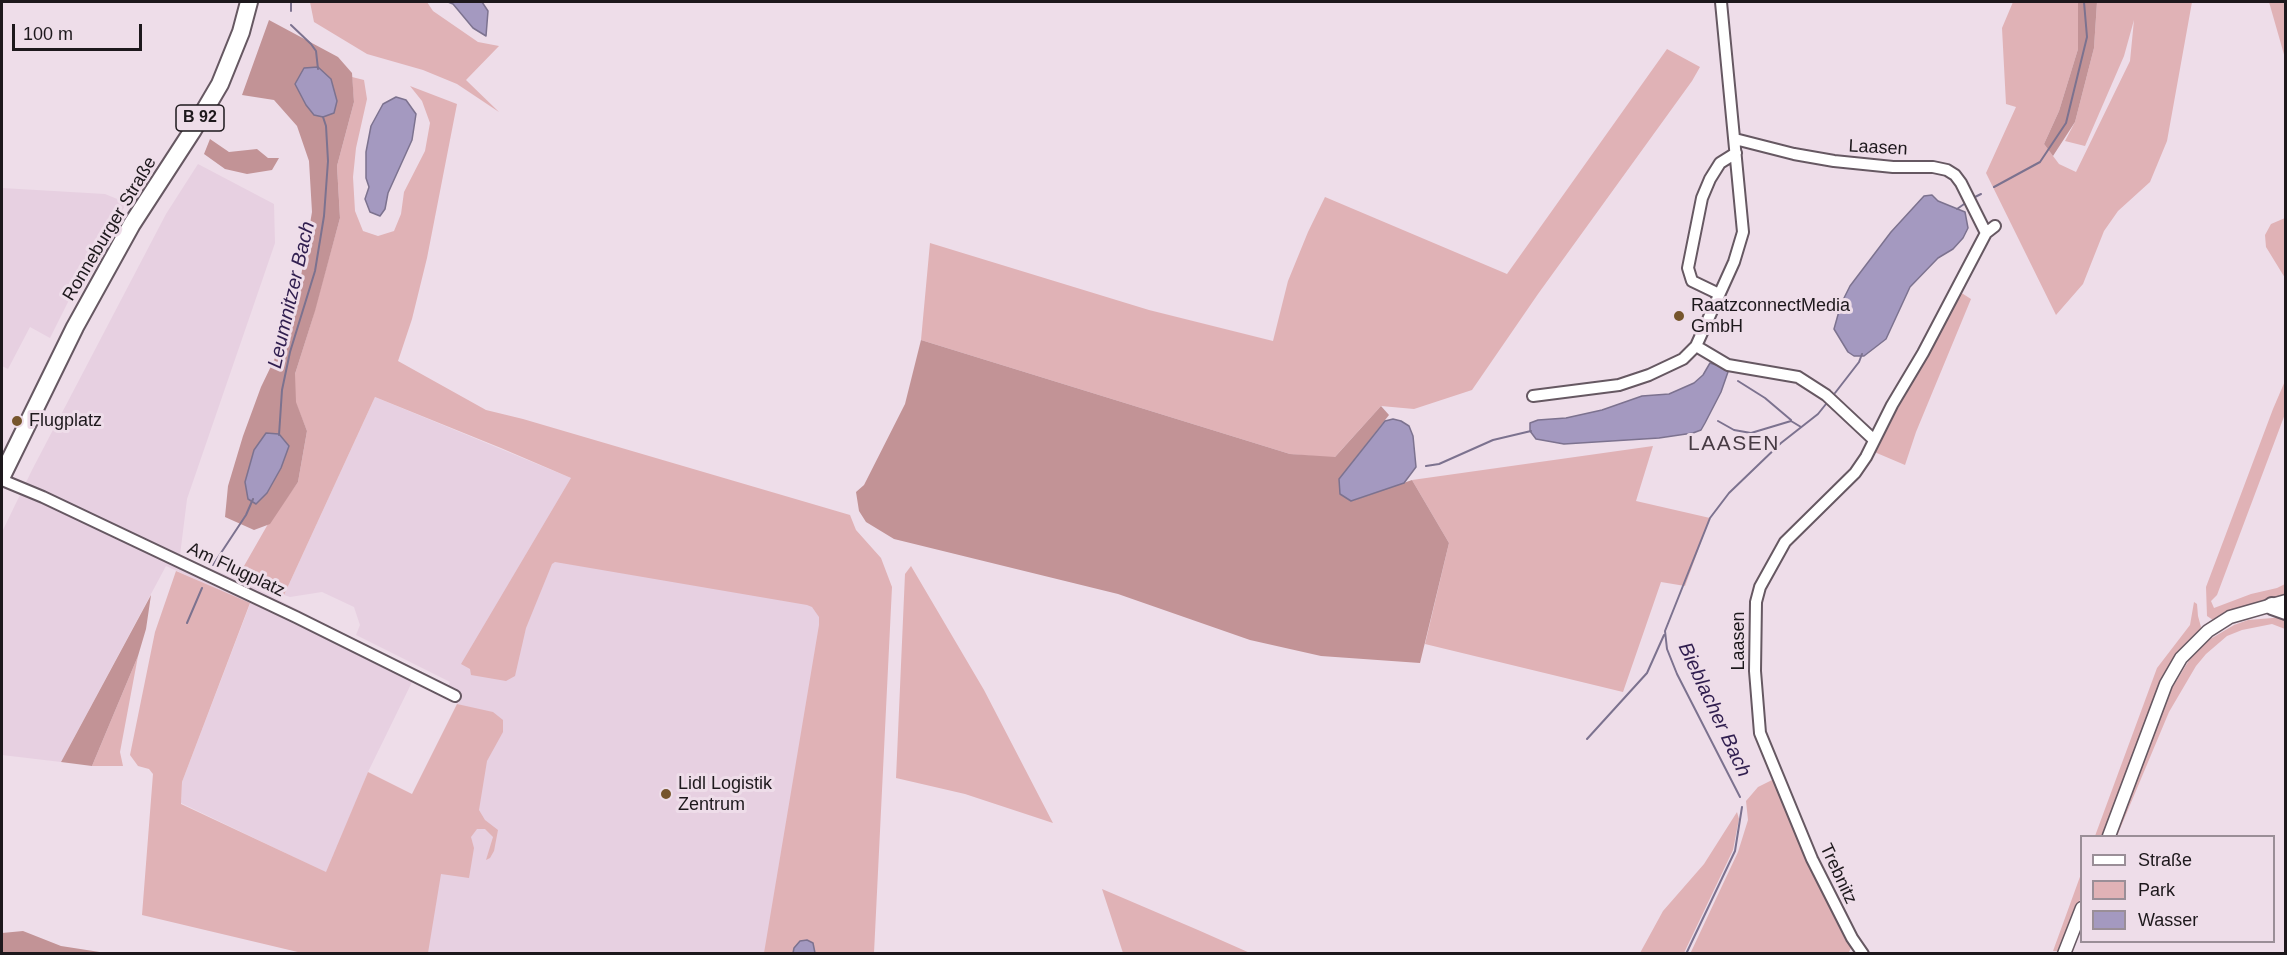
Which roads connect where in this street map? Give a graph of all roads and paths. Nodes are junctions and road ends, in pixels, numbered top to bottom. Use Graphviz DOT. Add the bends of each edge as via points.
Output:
graph roads {
  1 [pos="249,2"];
  2 [pos="1721,2"];
  3 [pos="1736,139"];
  4 [pos="1736,153"];
  5 [pos="1719,294"];
  6 [pos="1696,346"];
  7 [pos="1533,396"];
  8 [pos="1873,439"];
  9 [pos="2,478"];
  10 [pos="2282,605"];
  11 [pos="454,696"];
  12 [pos="1791,804"];
  13 [pos="2110,835"];
  14 [pos="2080,913"];
  15 [pos="1863,954"];
  16 [pos="2064,954"];
  1 -- 9 [label="main road, Ronneburger Straße / B 92" via="220,84 120,244"];
  2 -- 3 [label="street"];
  3 -- 4 [label="street"];
  3 -- 8 [label="street, Laasen" via="1834,161 1947,170 1961,183 1990,229"];
  4 -- 5 [label="street" via="1743,232"];
  4 -- 5 [label="street" via="1720,163 1702,198 1688,268 1692,281"];
  5 -- 6 [label="street"];
  6 -- 7 [label="street" via="1683,359 1619,385"];
  6 -- 8 [label="street" via="1728,364 1798,377 1826,394"];
  8 -- 12 [label="street, Laasen" via="1855,473 1785,542 1756,602 1755,671 1760,733"];
  9 -- 11 [label="street, Am Flugplatz"];
  10 -- 13 [label="street" via="2230,618 2208,631 2181,658 2166,684"];
  12 -- 15 [label="street, Trebnitz" via="1812,859"];
  14 -- 16 [label="street"];
}
